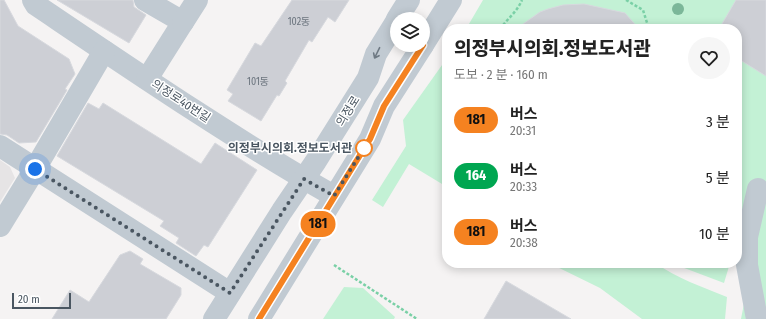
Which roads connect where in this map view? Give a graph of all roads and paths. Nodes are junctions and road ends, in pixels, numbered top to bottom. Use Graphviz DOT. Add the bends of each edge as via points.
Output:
graph roads {
  1 [pos="33,0"];
  2 [pos="145,0"];
  3 [pos="197,0"];
  4 [pos="409,0"];
  5 [pos="442,0"];
  6 [pos="451,0"];
  7 [pos="522,0"];
  8 [pos="626,0"];
  9 [pos="401,12"];
  10 [pos="183,22"];
  11 [pos="504,24"];
  12 [pos="647,24"];
  13 [pos="436,25"];
  14 [pos="390,31"];
  15 [pos="430,34"];
  16 [pos="104,51"];
  17 [pos="419,52"];
  18 [pos="147,79"];
  19 [pos="0,146"];
  20 [pos="35,169"];
  21 [pos="304,179"];
  22 [pos="758,189"];
  23 [pos="334,196"];
  24 [pos="0,226"];
  25 [pos="334,265"];
  26 [pos="230,293"];
  27 [pos="214,319"];
  28 [pos="259,319"];
  29 [pos="417,319"];
  30 [pos="757,319"];
  1 -- 16 [label="street, 의정로40번길" via="36,5"];
  2 -- 10 [label="street"];
  3 -- 10 [label="street"];
  4 -- 9 [label="street, 의정로"];
  5 -- 13 [label="street"];
  6 -- 13 [label="street"];
  7 -- 11 [label="path" via="519,8"];
  8 -- 12 [label="path" via="642,10"];
  10 -- 18 [label="street"];
  13 -- 15 [label="street"];
  14 -- 21 [label="street, 의정로, one-way" via="376,54 368,78"];
  16 -- 18 [label="street, 의정로40번길"];
  16 -- 20 [label="street"];
  17 -- 23 [label="street" via="384,106 370,139"];
  18 -- 21 [label="street, 의정로40번길"];
  19 -- 20 [label="street"];
  20 -- 24 [label="street"];
  20 -- 26 [label="street"];
  21 -- 23 [label="street, 의정로40번길"];
  21 -- 26 [label="street, 의정로"];
  22 -- 30 [label="street" via="747,237 747,265"];
  23 -- 28 [label="street"];
  25 -- 29 [label="path"];
  26 -- 27 [label="street, 의정로"];
}
